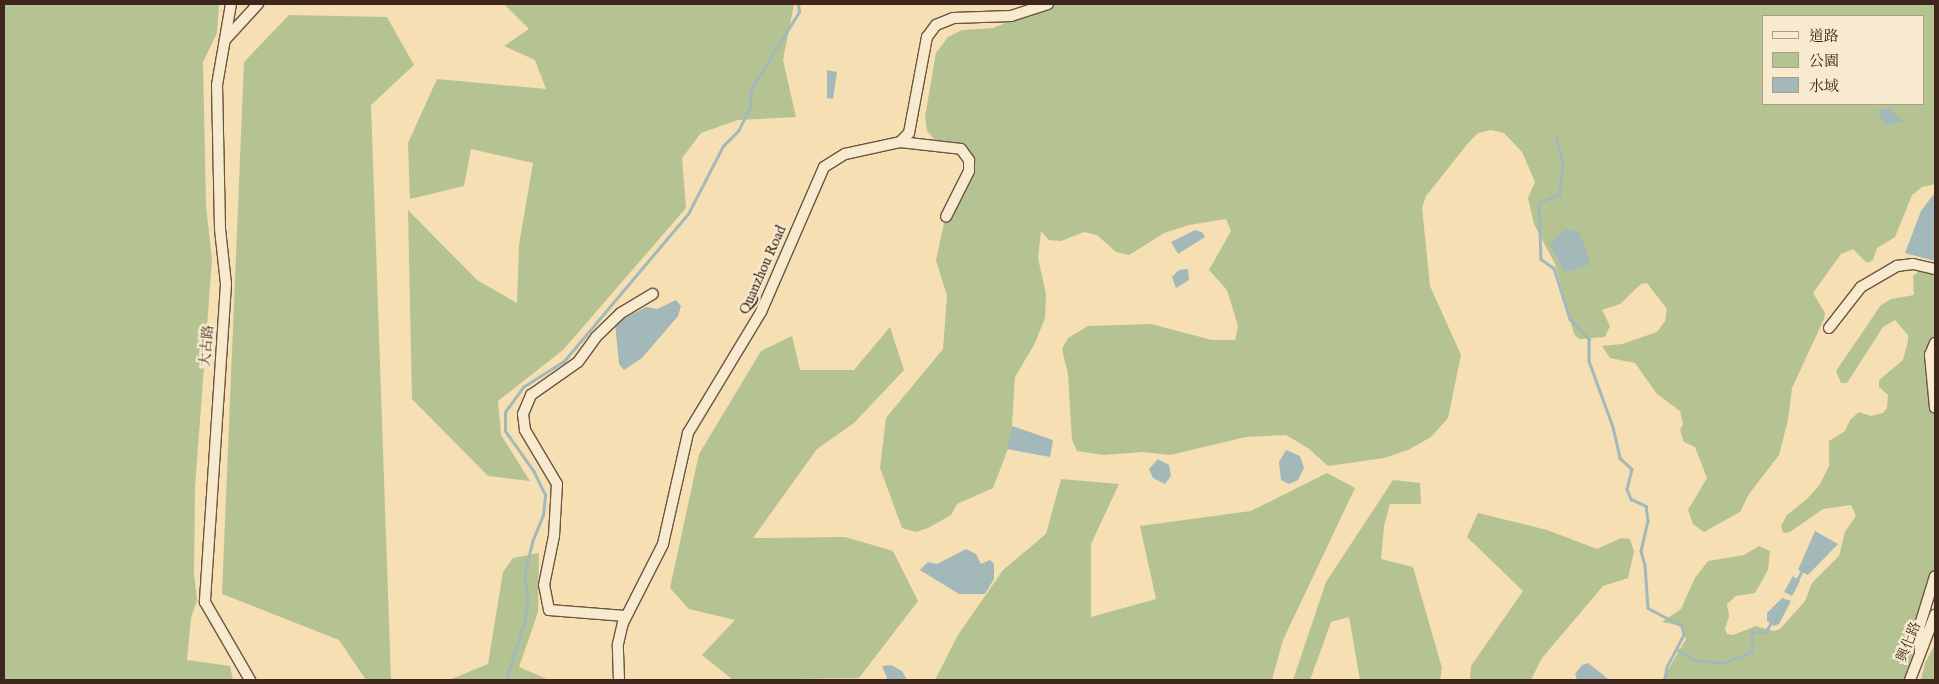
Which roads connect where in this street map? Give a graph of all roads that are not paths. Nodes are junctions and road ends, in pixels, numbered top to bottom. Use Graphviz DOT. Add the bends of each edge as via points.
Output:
graph roads {
  1 [pos="231,4"];
  2 [pos="258,4"];
  3 [pos="1048,4"];
  4 [pos="225,40"];
  5 [pos="900,142"];
  6 [pos="946,217"];
  7 [pos="1935,268"];
  8 [pos="653,294"];
  9 [pos="1829,328"];
  10 [pos="1935,343"];
  11 [pos="1935,408"];
  12 [pos="1935,576"];
  13 [pos="1935,615"];
  14 [pos="625,616"];
  15 [pos="1920,652"];
  16 [pos="250,680"];
  17 [pos="619,680"];
  18 [pos="1910,680"];
  1 -- 4 [label="street, 大古路"];
  2 -- 4 [label="street"];
  3 -- 5 [label="street" via="1011,16 953,18 936,25 928,37 913,125"];
  4 -- 16 [label="street, 大古路" via="217,95 220,229 226,284 205,602"];
  5 -- 6 [label="street, Quanzhou Road" via="961,148 968,160 969,172"];
  5 -- 14 [label="street, Quanzhou Road" via="845,154 824,166 761,312 688,433 663,544"];
  7 -- 9 [label="street" via="1897,266 1861,287"];
  8 -- 14 [label="street" via="620,313 596,337 578,362 532,396 523,414 525,430 557,484 554,536 544,585 549,610"];
  10 -- 11 [label="street" via="1930,355"];
  12 -- 15 [label="street" via="1919,628"];
  13 -- 15 [label="street, 興化路"];
  14 -- 17 [label="street, Quanzhou Road" via="618,644"];
  15 -- 18 [label="street, 興化路"];
}
